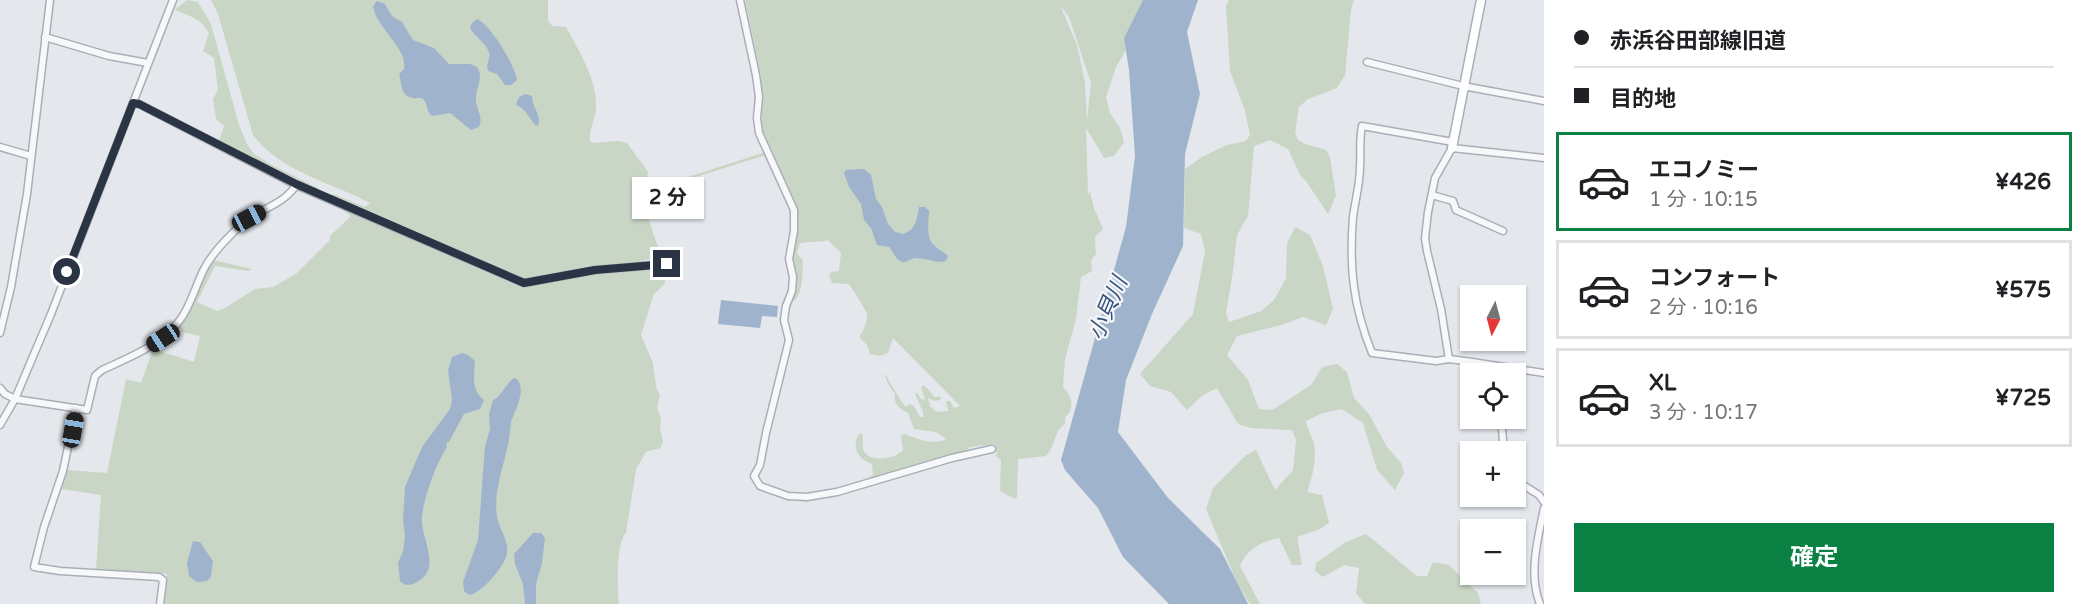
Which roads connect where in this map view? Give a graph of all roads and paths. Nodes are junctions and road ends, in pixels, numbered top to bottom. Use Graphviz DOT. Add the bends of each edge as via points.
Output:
graph roads {
  1 [pos="50,0"];
  2 [pos="173,0"];
  3 [pos="740,0"];
  4 [pos="1481,0"];
  5 [pos="45,37"];
  6 [pos="1367,62"];
  7 [pos="148,63"];
  8 [pos="1463,86"];
  9 [pos="1544,101"];
  10 [pos="133,103"];
  11 [pos="1453,145"];
  12 [pos="0,147"];
  13 [pos="31,156"];
  14 [pos="1544,158"];
  15 [pos="296,184"];
  16 [pos="1432,195"];
  17 [pos="1503,231"];
  18 [pos="667,264"];
  19 [pos="0,333"];
  20 [pos="1449,359"];
  21 [pos="1468,363"];
  22 [pos="1526,372"];
  23 [pos="1544,373"];
  24 [pos="0,387"];
  25 [pos="15,399"];
  26 [pos="76,408"];
  27 [pos="0,425"];
  28 [pos="992,449"];
  29 [pos="1526,487"];
  30 [pos="1544,502"];
  31 [pos="1544,508"];
  32 [pos="160,604"];
  33 [pos="1540,604"];
  1 -- 5 [label="street"];
  2 -- 7 [label="street"];
  3 -- 28 [label="street" via="756,75 759,134 795,220 789,252 792,291 784,320 789,340 760,465 754,476 760,486 772,492 807,497"];
  4 -- 8 [label="street"];
  5 -- 7 [label="street"];
  5 -- 13 [label="street"];
  6 -- 8 [label="street"];
  7 -- 10 [label="street"];
  8 -- 9 [label="street"];
  8 -- 11 [label="street"];
  10 -- 15 [label="street"];
  10 -- 25 [label="street"];
  11 -- 14 [label="street"];
  11 -- 16 [label="street" via="1435,178"];
  11 -- 20 [label="street" via="1362,126 1352,245 1355,302 1372,353 1436,361"];
  12 -- 13 [label="street"];
  13 -- 19 [label="street" via="21,234"];
  15 -- 18 [label="street" via="524,283 595,270"];
  15 -- 26 [label="street" via="278,203 249,218 210,259 175,327 150,346 102,370 96,376 87,410"];
  16 -- 17 [label="street" via="1453,201 1456,210"];
  16 -- 20 [label="street" via="1426,244"];
  20 -- 21 [label="street"];
  22 -- 23 [label="street"];
  24 -- 25 [label="street"];
  25 -- 26 [label="street"];
  25 -- 27 [label="street"];
  26 -- 32 [label="street" via="66,460 34,567 159,577 163,580"];
  29 -- 30 [label="street"];
  31 -- 33 [label="street" via="1536,552 1536,596"];
}
